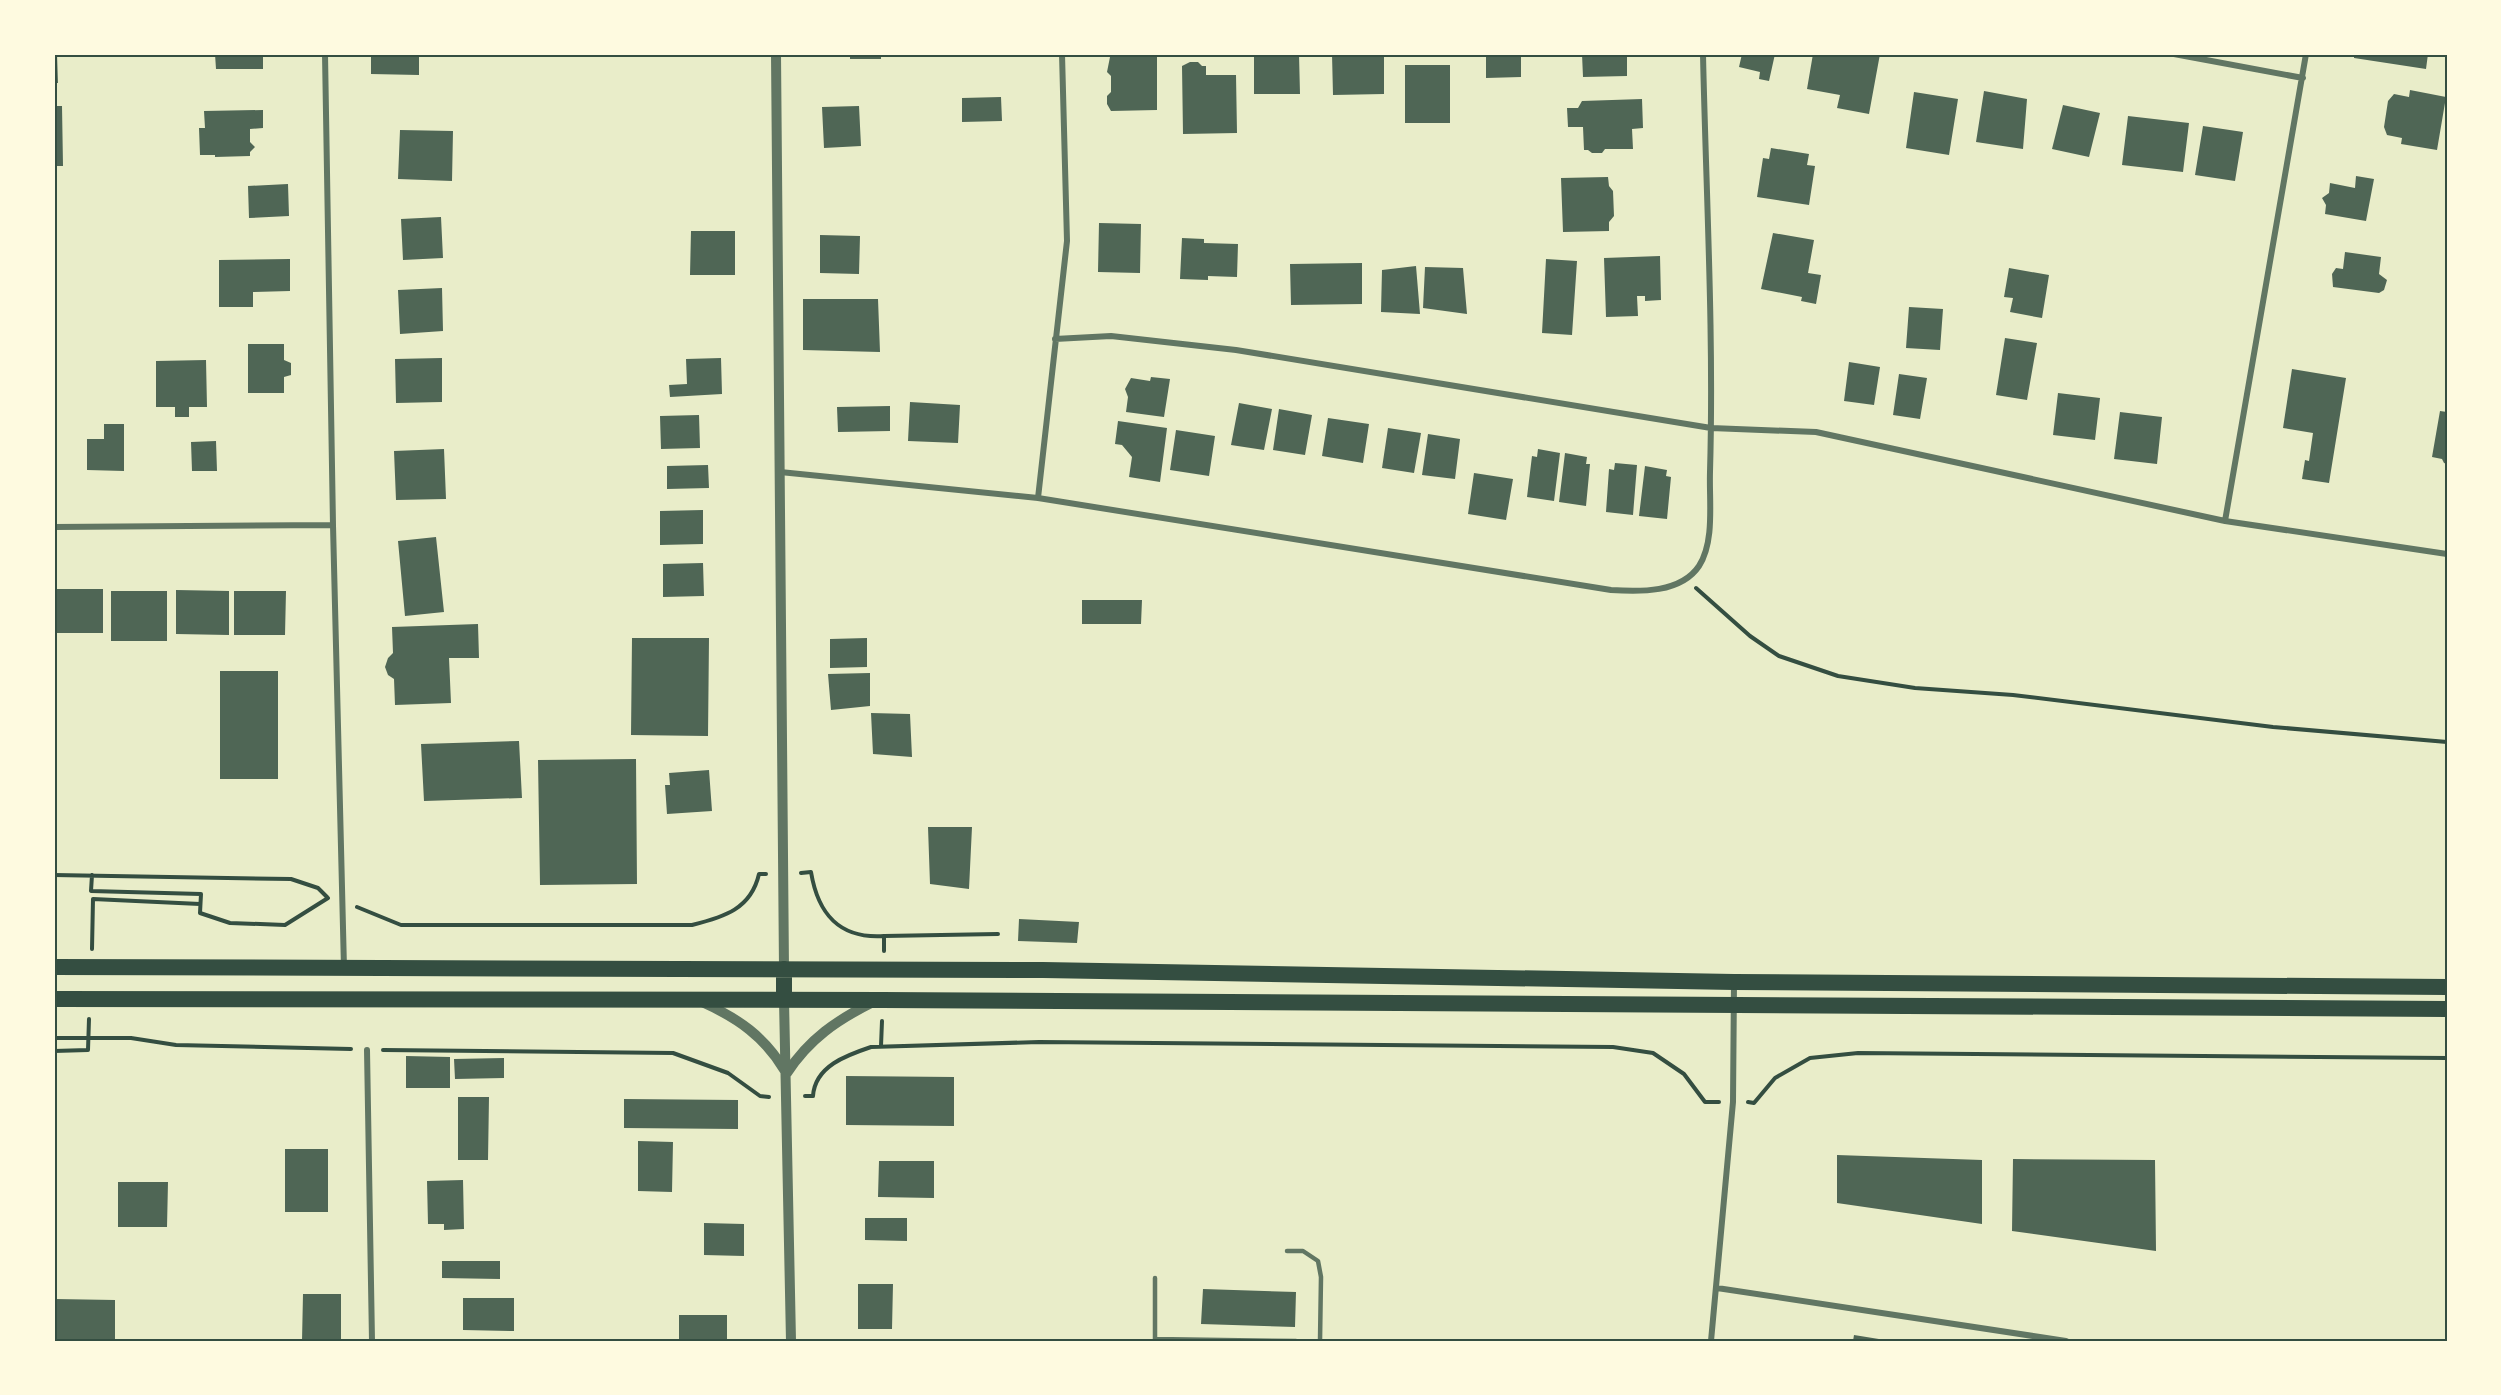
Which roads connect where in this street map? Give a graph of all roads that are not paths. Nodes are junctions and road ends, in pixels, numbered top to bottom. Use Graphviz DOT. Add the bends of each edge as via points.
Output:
graph roads {
  1 [pos="325,54"];
  2 [pos="776,54"];
  3 [pos="1062,54"];
  4 [pos="1703,54"];
  5 [pos="2174,54"];
  6 [pos="2306,54"];
  7 [pos="2303,78"];
  8 [pos="1055,339"];
  9 [pos="1711,428"];
  10 [pos="780,472"];
  11 [pos="1038,498"];
  12 [pos="2225,521"];
  13 [pos="333,525"];
  14 [pos="54,527"];
  15 [pos="2447,554"];
  16 [pos="54,967"];
  17 [pos="344,968"];
  18 [pos="784,969"];
  19 [pos="1734,982"];
  20 [pos="2447,987"];
  21 [pos="54,999"];
  22 [pos="784,1000"];
  23 [pos="877,1000"];
  24 [pos="699,1001"];
  25 [pos="1733,1006"];
  26 [pos="2447,1009"];
  27 [pos="367,1050"];
  28 [pos="787,1074"];
  29 [pos="1287,1251"];
  30 [pos="1155,1278"];
  31 [pos="1717,1288"];
  32 [pos="1155,1340"];
  33 [pos="372,1341"];
  34 [pos="791,1341"];
  35 [pos="1296,1341"];
  36 [pos="1320,1341"];
  37 [pos="1711,1341"];
  38 [pos="2066,1341"];
  1 -- 13 [label="street"];
  2 -- 10 [label="street"];
  3 -- 8 [label="street" via="1067,241"];
  4 -- 9 [label="street"];
  5 -- 7 [label="street"];
  6 -- 7 [label="street"];
  7 -- 12 [label="street"];
  8 -- 9 [label="street" via="1111,336 1236,350"];
  8 -- 11 [label="street"];
  9 -- 11 [label="street" via="1708,547 1699,566 1686,579 1647,592 1611,591"];
  9 -- 12 [label="street" via="1816,432"];
  10 -- 11 [label="street"];
  10 -- 18 [label="street"];
  12 -- 15 [label="street"];
  13 -- 14 [label="street"];
  13 -- 17 [label="street"];
  16 -- 17 [label="highway"];
  17 -- 18 [label="highway"];
  18 -- 19 [label="highway"];
  18 -- 22 [label="highway"];
  19 -- 20 [label="highway"];
  19 -- 25 [label="street"];
  21 -- 24 [label="highway"];
  22 -- 23 [label="highway"];
  22 -- 24 [label="highway"];
  22 -- 28 [label="street"];
  23 -- 25 [label="highway"];
  23 -- 28 [label="street" via="825,1030 804,1049"];
  24 -- 28 [label="street" via="755,1033"];
  25 -- 26 [label="highway"];
  25 -- 31 [label="street" via="1733,1102"];
  27 -- 33 [label="street"];
  28 -- 34 [label="street"];
  29 -- 36 [label="lane" via="1303,1251 1318,1261"];
  30 -- 32 [label="lane"];
  31 -- 37 [label="street"];
  31 -- 38 [label="street"];
  32 -- 35 [label="lane"];
}
